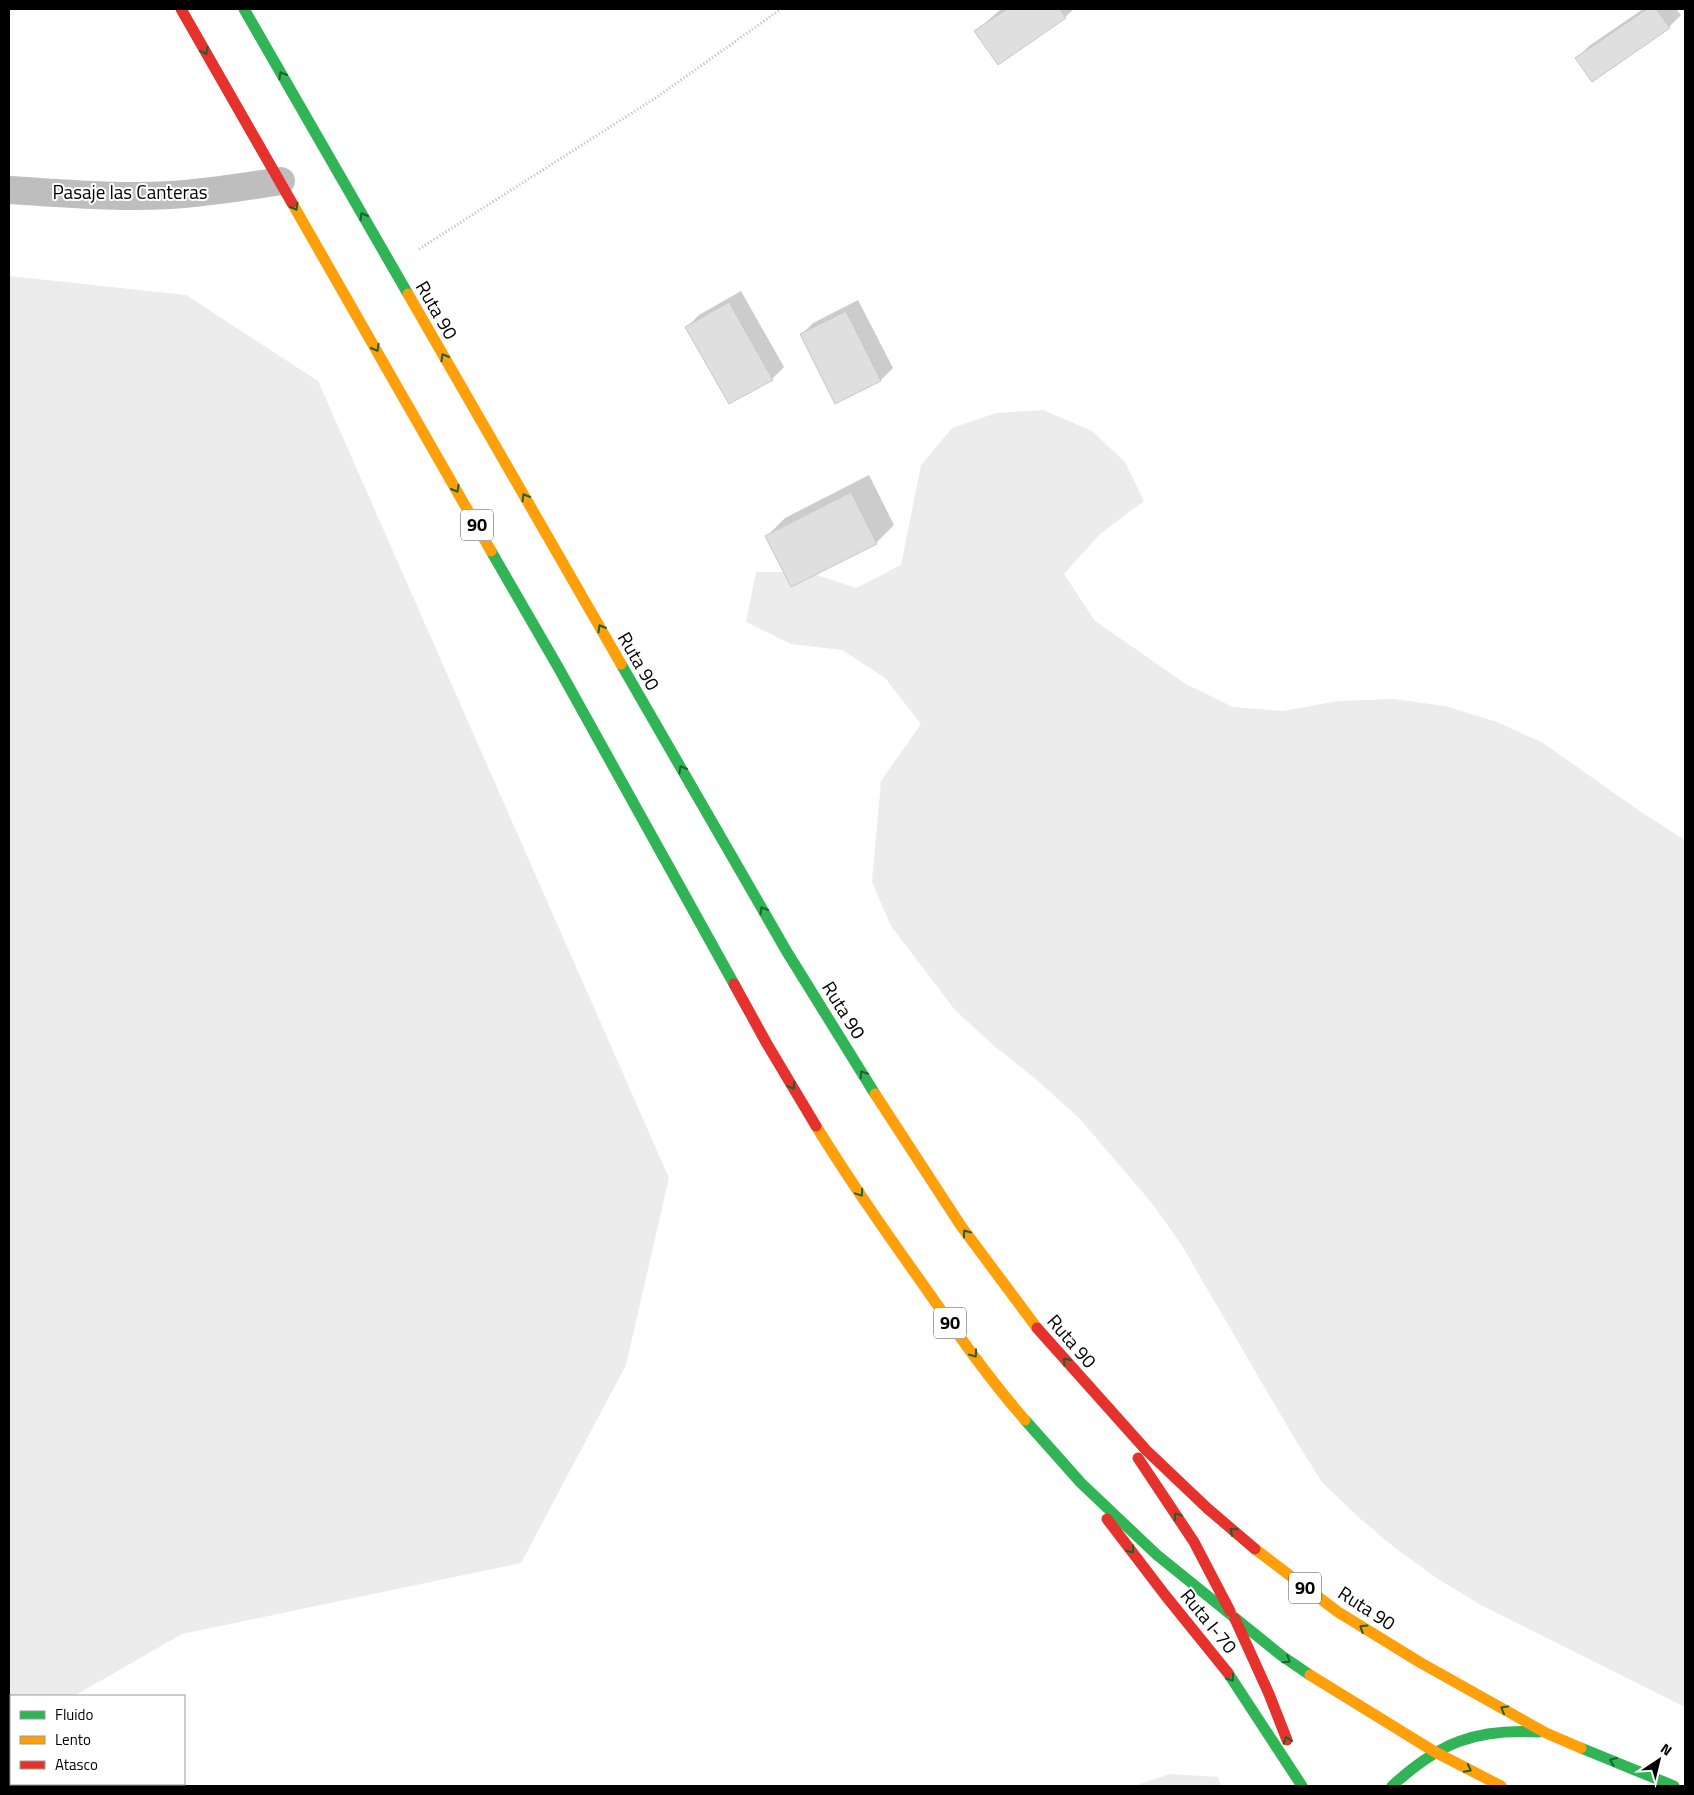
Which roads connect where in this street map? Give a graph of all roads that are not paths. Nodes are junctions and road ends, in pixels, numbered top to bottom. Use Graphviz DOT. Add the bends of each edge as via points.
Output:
graph roads {
  1 [pos="181,9"];
  2 [pos="244,9"];
  3 [pos="281,181"];
  4 [pos="9,190"];
  5 [pos="1098,1397"];
  6 [pos="1081,1484"];
  7 [pos="1235,1619"];
  8 [pos="1546,1733"];
  9 [pos="1435,1752"];
  10 [pos="1302,1786"];
  11 [pos="1392,1786"];
  12 [pos="1502,1786"];
  13 [pos="1674,1786"];
  1 -- 3 [label="main road, 90, one-way"];
  5 -- 2 [label="main road, Ruta 90 / 90, one-way" via="1044,1337 961,1226 787,952"];
  3 -- 4 [label="street, Pasaje las Canteras" via="169,196"];
  3 -- 6 [label="main road, 90, one-way" via="558,667 767,1044 833,1153 958,1334 1013,1406"];
  7 -- 5 [label="main road, Ruta I-70, one-way" via="1194,1542"];
  8 -- 5 [label="main road, Ruta 90 / 90, one-way" via="1421,1664 1338,1612 1270,1562 1206,1508 1146,1450"];
  6 -- 7 [label="main road, 90" via="1157,1555"];
  6 -- 10 [label="main road, Ruta I-70, one-way" via="1232,1678"];
  7 -- 9 [label="main road, 90, one-way" via="1329,1688"];
  10 -- 7 [label="main road, Ruta I-70, one-way" via="1269,1694"];
  8 -- 9 [label="main road" via="1493,1731 1468,1737"];
  13 -- 8 [label="main road, Ruta 90 / 90, one-way"];
  9 -- 11 [label="main road"];
  9 -- 12 [label="main road, 90, one-way"];
}
